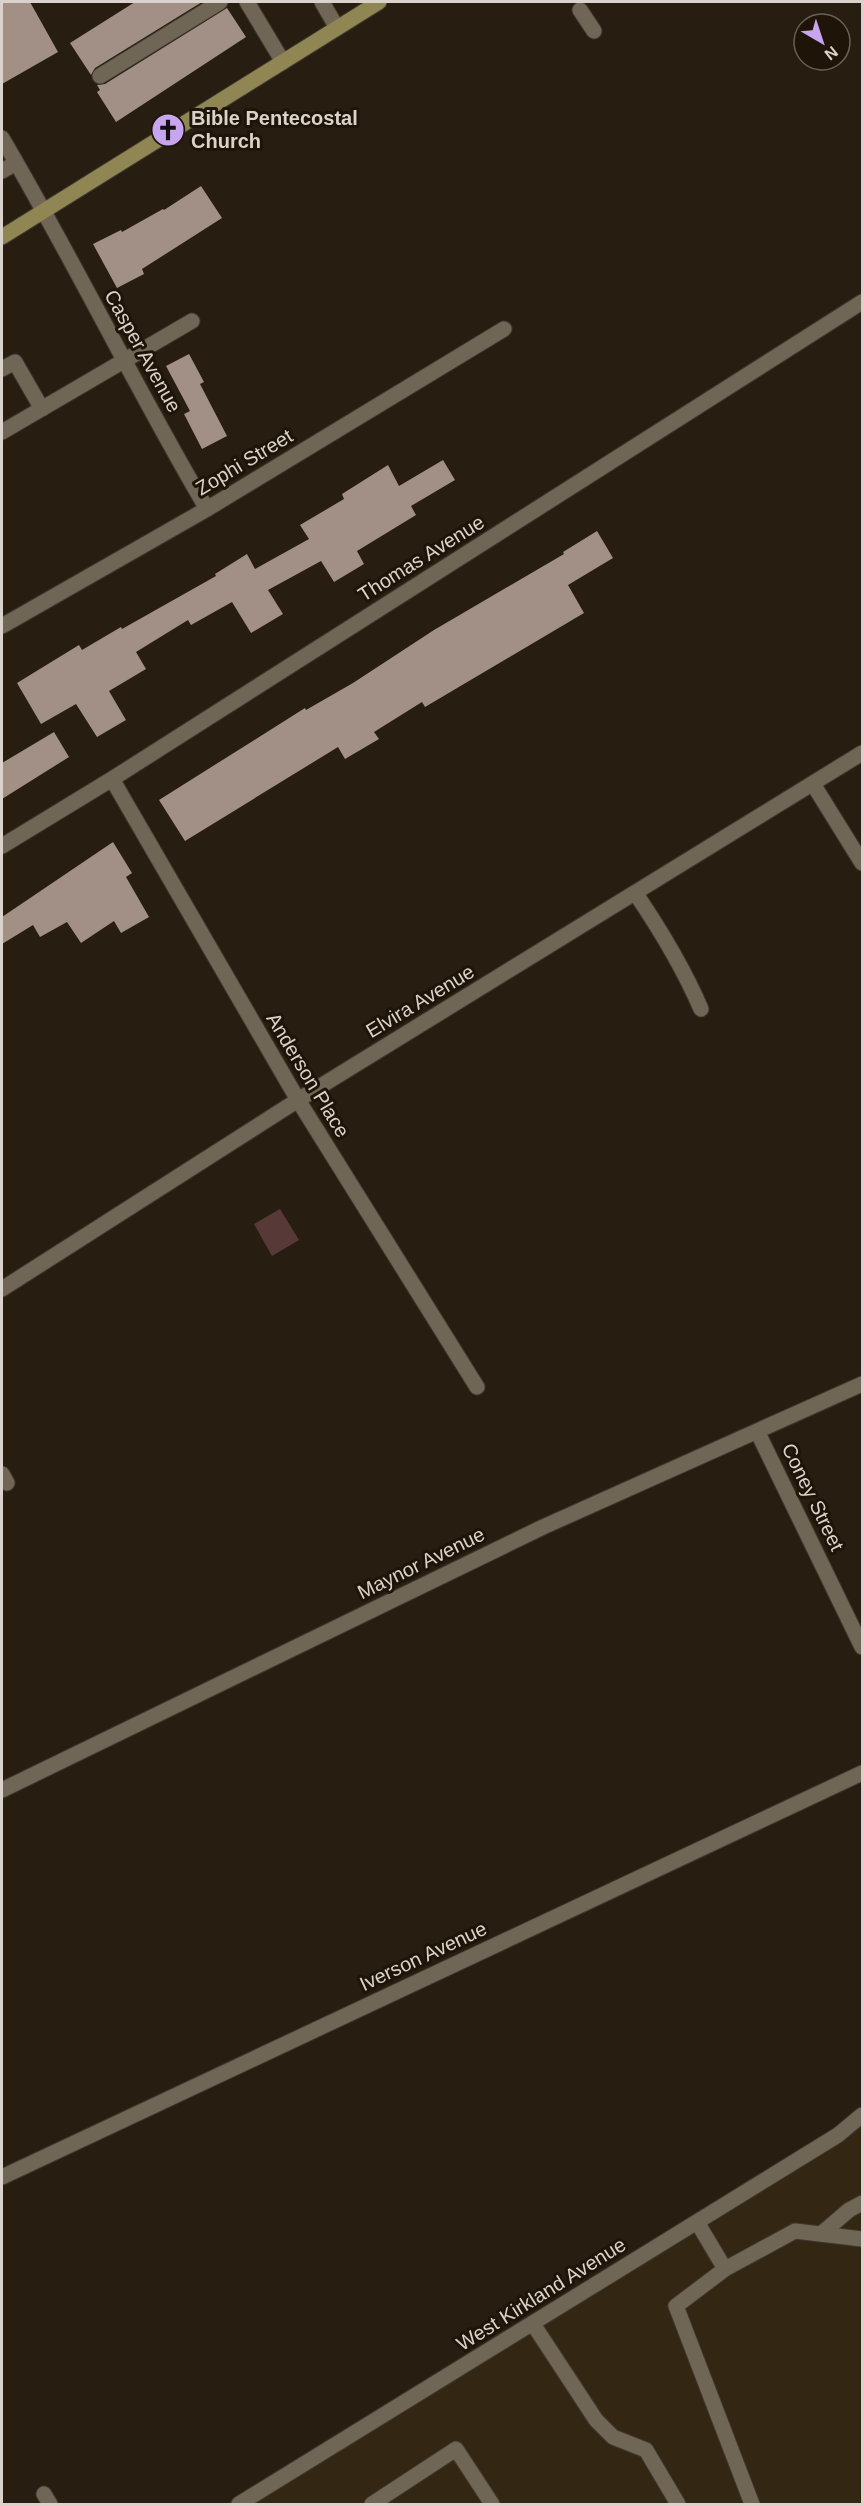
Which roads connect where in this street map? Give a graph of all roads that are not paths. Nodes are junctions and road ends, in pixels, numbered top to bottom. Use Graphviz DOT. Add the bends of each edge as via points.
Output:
graph roads {
  1 [pos="220,2"];
  2 [pos="247,2"];
  3 [pos="322,2"];
  4 [pos="378,2"];
  5 [pos="580,10"];
  6 [pos="337,28"];
  7 [pos="594,31"];
  8 [pos="283,62"];
  9 [pos="100,76"];
  10 [pos="2,138"];
  11 [pos="16,163"];
  12 [pos="2,171"];
  13 [pos="46,212"];
  14 [pos="2,237"];
  15 [pos="862,302"];
  16 [pos="192,321"];
  17 [pos="504,329"];
  18 [pos="123,360"];
  19 [pos="2,369"];
  20 [pos="42,410"];
  21 [pos="2,432"];
  22 [pos="207,509"];
  23 [pos="2,626"];
  24 [pos="862,753"];
  25 [pos="112,779"];
  26 [pos="813,784"];
  27 [pos="2,846"];
  28 [pos="862,863"];
  29 [pos="636,894"];
  30 [pos="701,1009"];
  31 [pos="298,1100"];
  32 [pos="2,1289"];
  33 [pos="862,1384"];
  34 [pos="477,1387"];
  35 [pos="757,1431"];
  36 [pos="862,1647"];
  37 [pos="862,1773"];
  38 [pos="2,1790"];
  39 [pos="862,2115"];
  40 [pos="2,2177"];
  41 [pos="862,2203"];
  42 [pos="697,2222"];
  43 [pos="820,2234"];
  44 [pos="862,2240"];
  45 [pos="725,2269"];
  46 [pos="533,2324"];
  47 [pos="239,2505"];
  48 [pos="372,2505"];
  49 [pos="492,2505"];
  50 [pos="678,2505"];
  51 [pos="752,2505"];
  1 -- 9 [label="street"];
  2 -- 8 [label="street"];
  3 -- 6 [label="street"];
  4 -- 6 [label="main road"];
  5 -- 7 [label="street"];
  6 -- 8 [label="main road"];
  8 -- 13 [label="main road"];
  10 -- 11 [label="street, Casper Avenue"];
  11 -- 12 [label="street"];
  11 -- 13 [label="street, Casper Avenue"];
  13 -- 14 [label="main road"];
  13 -- 18 [label="street, Casper Avenue"];
  15 -- 25 [label="street, Thomas Avenue"];
  16 -- 18 [label="street"];
  17 -- 22 [label="street, Zophi Street"];
  18 -- 20 [label="street"];
  18 -- 22 [label="street, Casper Avenue"];
  19 -- 20 [label="street" via="15,362"];
  20 -- 21 [label="street"];
  22 -- 23 [label="street, Zophi Street"];
  24 -- 26 [label="street, Elvira Avenue"];
  25 -- 27 [label="street, Thomas Avenue"];
  25 -- 31 [label="street, Anderson Place"];
  26 -- 28 [label="street"];
  26 -- 29 [label="street, Elvira Avenue"];
  29 -- 30 [label="street" via="672,948"];
  29 -- 31 [label="street, Elvira Avenue"];
  31 -- 32 [label="street, Elvira Avenue"];
  31 -- 34 [label="street, Anderson Place"];
  33 -- 35 [label="street, Maynor Avenue"];
  35 -- 36 [label="street, Coney Street"];
  35 -- 38 [label="street, Maynor Avenue" via="543,1527"];
  37 -- 40 [label="street, Iverson Avenue"];
  39 -- 42 [label="street, West Kirkland Avenue" via="838,2135"];
  41 -- 43 [label="street"];
  42 -- 45 [label="street"];
  42 -- 46 [label="street, West Kirkland Avenue"];
  43 -- 44 [label="street"];
  43 -- 45 [label="street" via="795,2231"];
  45 -- 51 [label="street" via="676,2306"];
  46 -- 47 [label="street, West Kirkland Avenue"];
  46 -- 50 [label="street" via="596,2420 613,2437 646,2450"];
  48 -- 49 [label="street" via="456,2449"];
}
